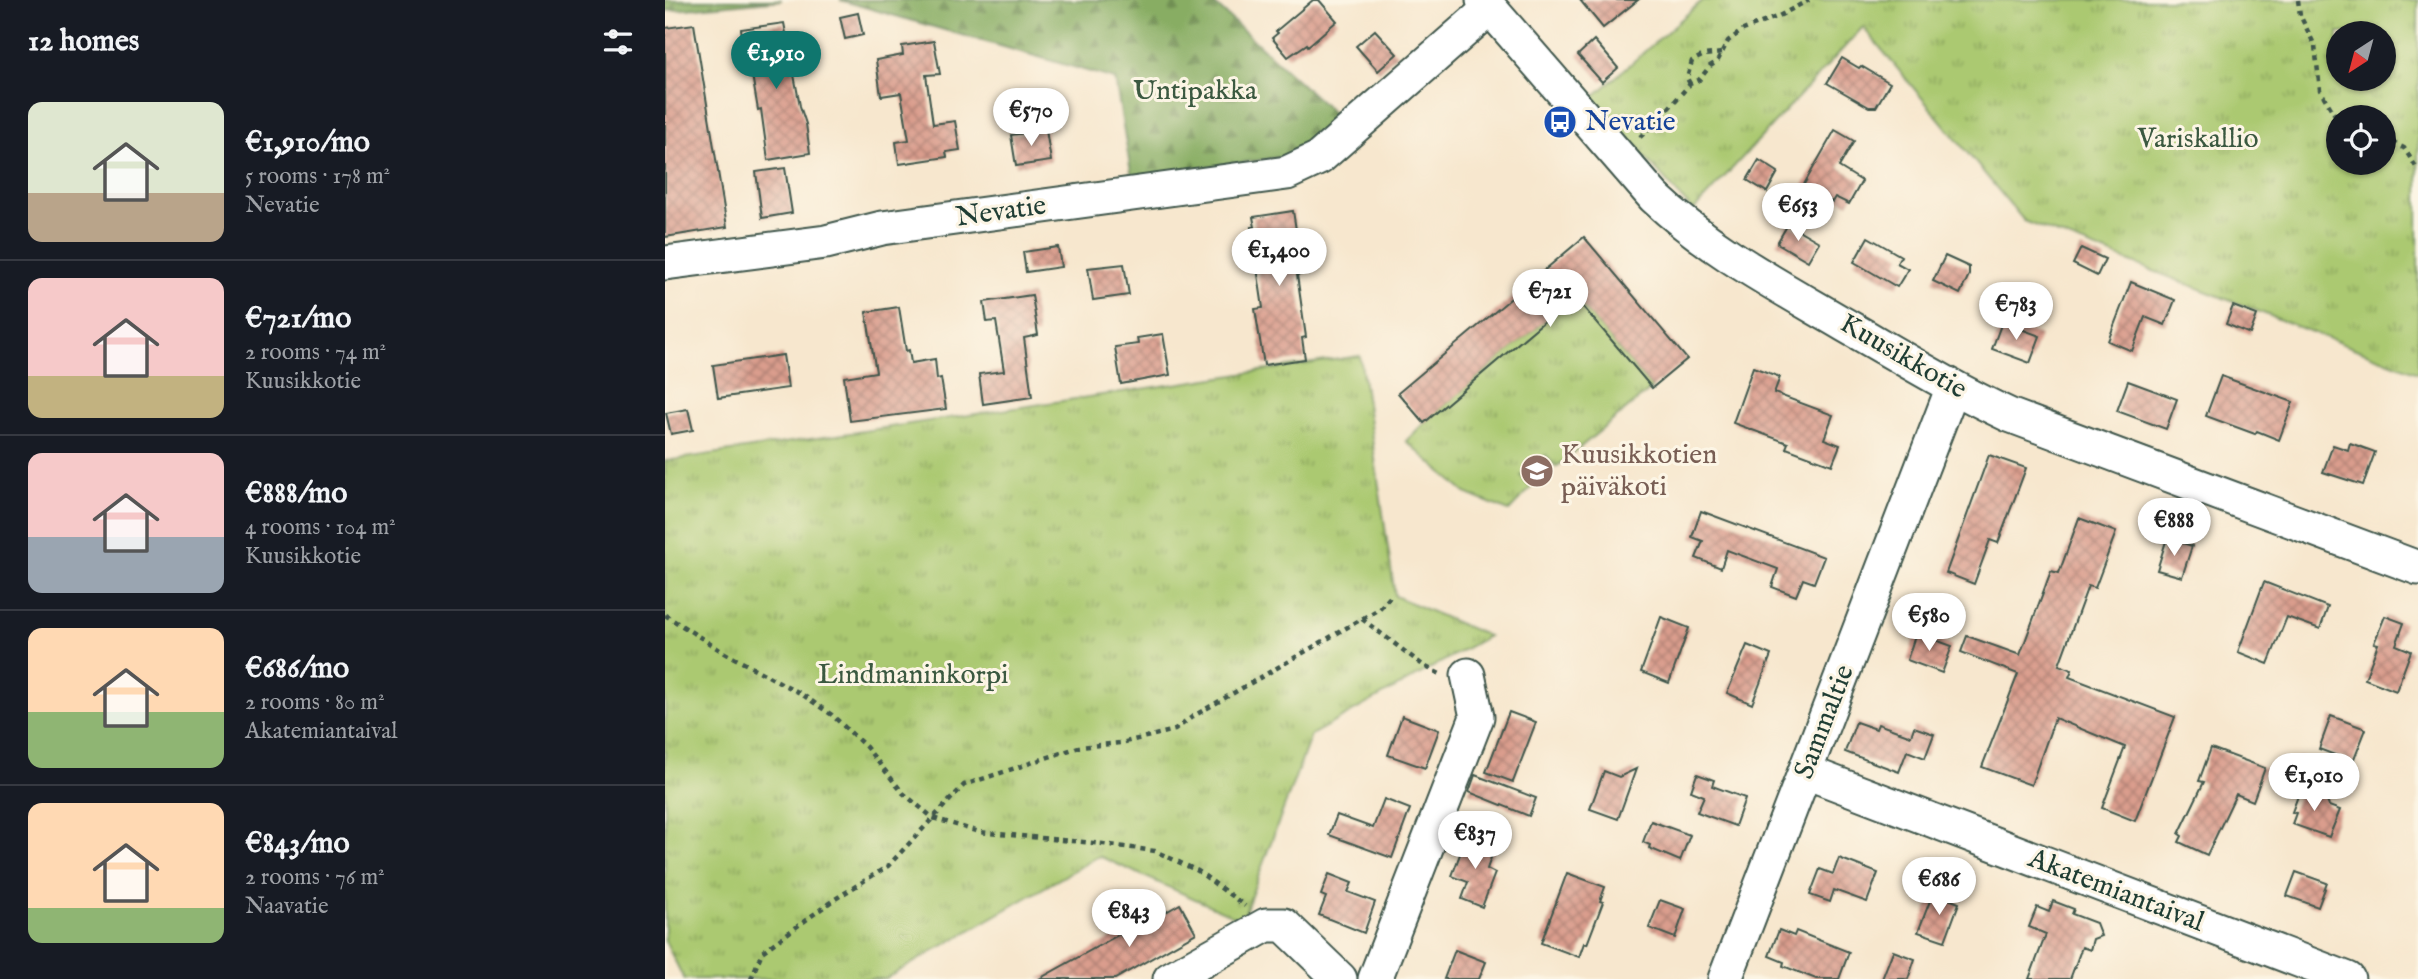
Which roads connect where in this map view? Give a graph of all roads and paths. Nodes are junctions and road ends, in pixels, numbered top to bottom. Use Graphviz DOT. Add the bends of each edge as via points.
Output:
graph roads {
  1 [pos="1809,0"];
  2 [pos="2298,0"];
  3 [pos="1486,4"];
  4 [pos="1723,53"];
  5 [pos="1690,84"];
  6 [pos="2329,105"];
  7 [pos="2396,144"];
  8 [pos="1617,156"];
  9 [pos="2418,170"];
  10 [pos="665,263"];
  11 [pos="1953,387"];
  12 [pos="2418,568"];
  13 [pos="1391,596"];
  14 [pos="665,615"];
  15 [pos="1362,619"];
  16 [pos="1470,683"];
  17 [pos="1806,772"];
  18 [pos="933,818"];
  19 [pos="1266,925"];
  20 [pos="751,979"];
  21 [pos="1170,979"];
  22 [pos="1340,979"];
  23 [pos="1375,979"];
  24 [pos="1725,979"];
  25 [pos="2348,979"];
  1 -- 4 [label="path" via="1743,30 1728,41"];
  2 -- 6 [label="path" via="2315,46 2320,90"];
  3 -- 8 [label="street, Kuusikkotie"];
  3 -- 10 [label="street, Nevatie" via="1319,158 1287,173 882,228 826,242"];
  4 -- 5 [label="path"];
  4 -- 5 [label="path" via="1692,61 1687,78"];
  5 -- 8 [label="path" via="1659,120"];
  7 -- 9 [label="path" via="2404,148"];
  8 -- 11 [label="street, Kuusikkotie" via="1679,220 1710,244"];
  11 -- 12 [label="street, Kuusikkotie" via="2009,415"];
  11 -- 17 [label="street, Sammaltie"];
  13 -- 15 [label="path"];
  14 -- 18 [label="path" via="832,715 866,747 903,793"];
  15 -- 16 [label="path" via="1424,666"];
  15 -- 18 [label="path" via="1175,730 1079,747 964,785"];
  16 -- 23 [label="street" via="1477,717"];
  17 -- 24 [label="street, Sammaltie"];
  17 -- 25 [label="street, Akatemiantaival"];
  18 -- 19 [label="path" via="979,832 1155,851 1198,871"];
  18 -- 20 [label="path" via="888,866 762,952"];
  19 -- 21 [label="street"];
  19 -- 22 [label="street" via="1284,925"];
}
